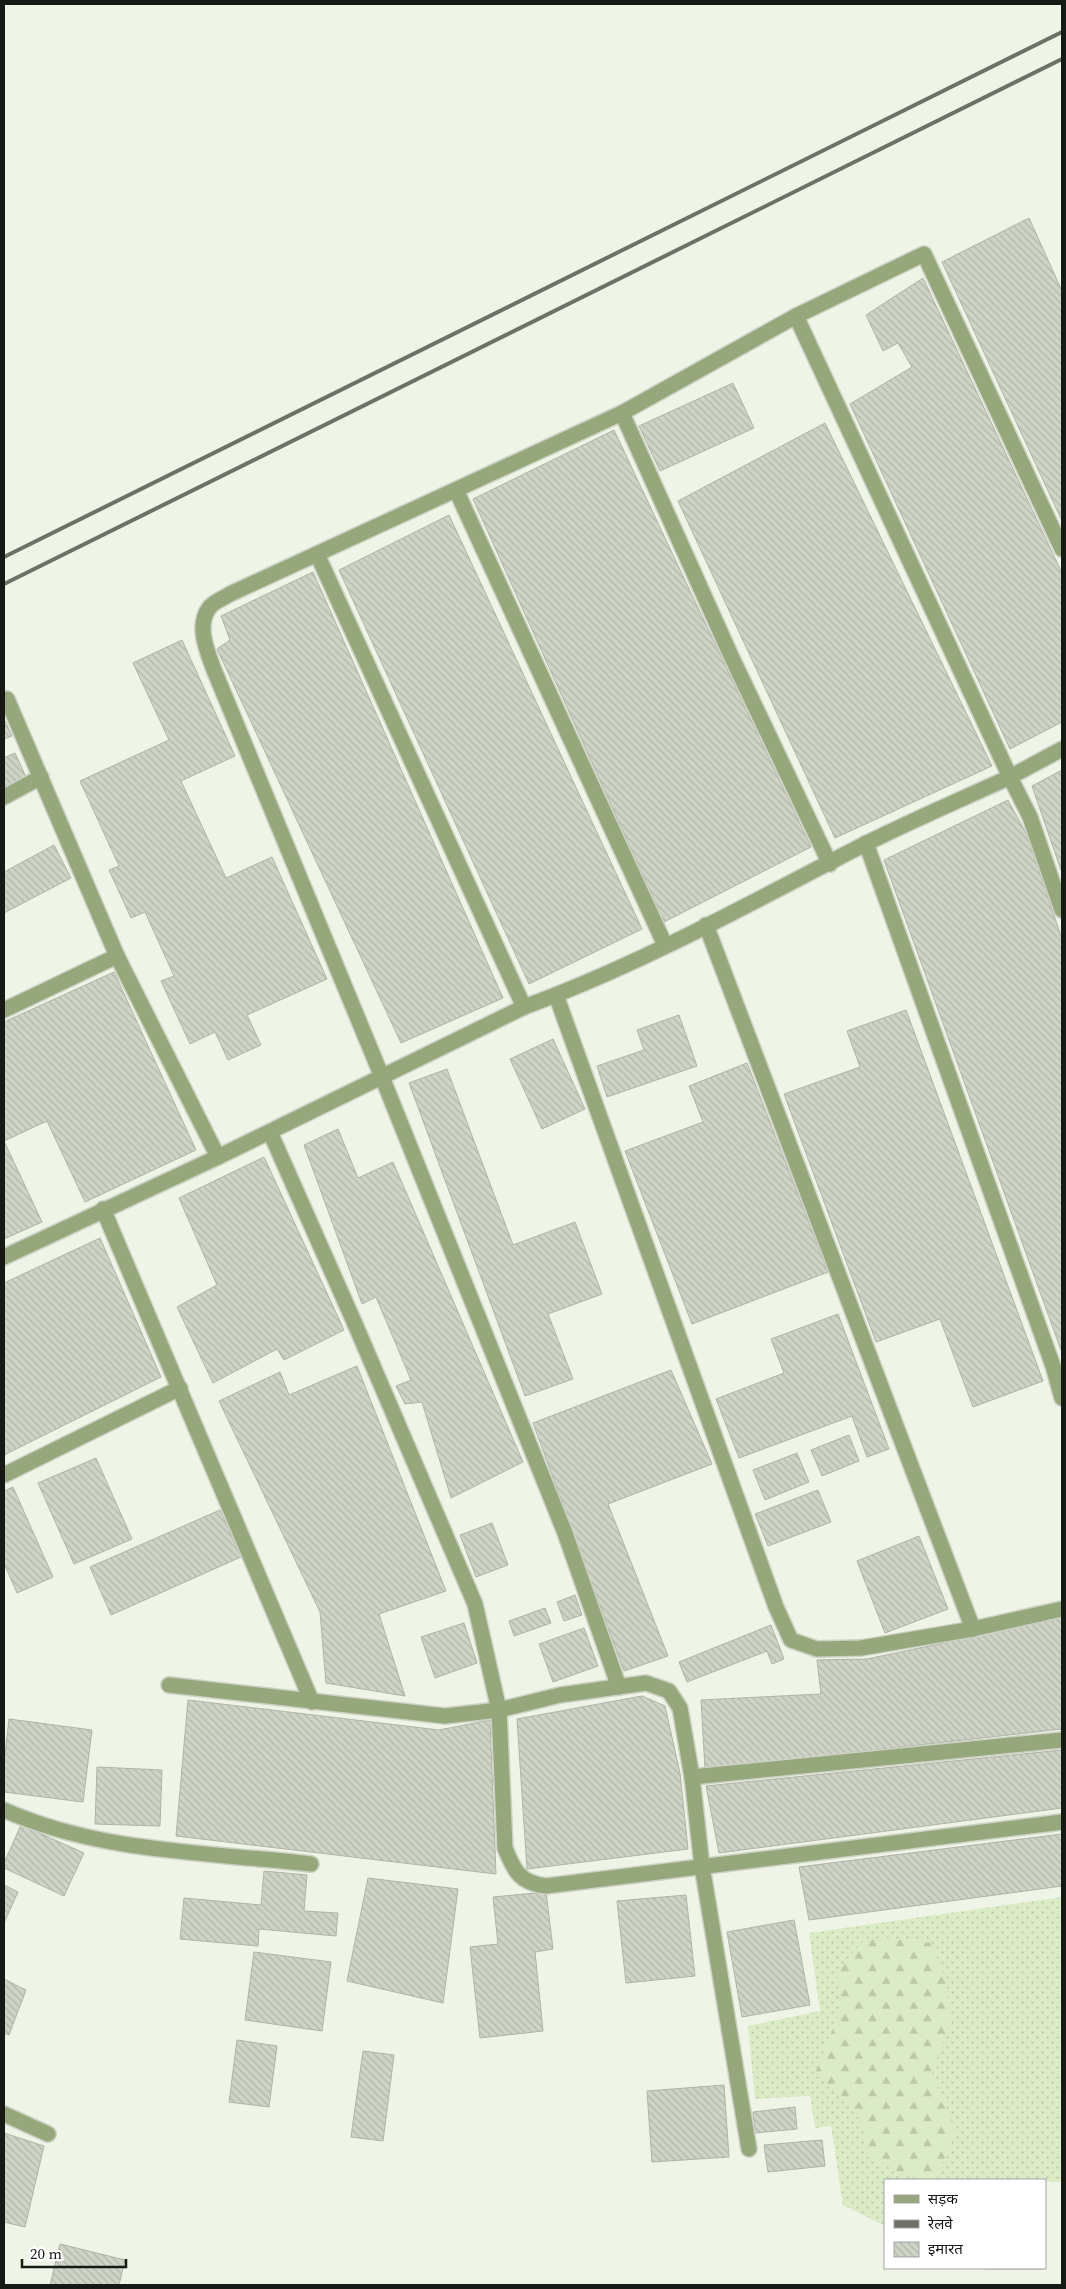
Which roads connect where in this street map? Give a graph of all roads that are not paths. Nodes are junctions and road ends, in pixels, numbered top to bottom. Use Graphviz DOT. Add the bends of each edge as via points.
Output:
graph roads {
  1 [pos="796,316"];
  2 [pos="622,413"];
  3 [pos="456,490"];
  4 [pos="1062,549"];
  5 [pos="317,554"];
  6 [pos="7,699"];
  7 [pos="1062,749"];
  8 [pos="1010,776"];
  9 [pos="41,777"];
  10 [pos="4,797"];
  11 [pos="866,844"];
  12 [pos="830,864"];
  13 [pos="1062,910"];
  14 [pos="706,925"];
  15 [pos="665,945"];
  16 [pos="118,956"];
  17 [pos="556,995"];
  18 [pos="524,1007"];
  19 [pos="4,1010"];
  20 [pos="382,1077"];
  21 [pos="270,1132"];
  22 [pos="218,1157"];
  23 [pos="103,1209"];
  24 [pos="4,1257"];
  25 [pos="180,1388"];
  26 [pos="1062,1398"];
  27 [pos="4,1475"];
  28 [pos="1062,1609"];
  29 [pos="973,1630"];
  30 [pos="169,1685"];
  31 [pos="619,1687"];
  32 [pos="312,1702"];
  33 [pos="499,1710"];
  34 [pos="1062,1740"];
  35 [pos="692,1777"];
  36 [pos="4,1810"];
  37 [pos="1062,1822"];
  38 [pos="312,1864"];
  39 [pos="702,1866"];
  40 [pos="4,2114"];
  41 [pos="48,2134"];
  42 [pos="749,2149"];
  1 -- 2 [label="street"];
  1 -- 4 [label="street" via="924,254"];
  1 -- 8 [label="street"];
  2 -- 3 [label="street"];
  2 -- 12 [label="street" via="732,658"];
  3 -- 5 [label="street"];
  3 -- 15 [label="street"];
  5 -- 18 [label="street"];
  5 -- 20 [label="street" via="230,594 210,607 203,624 204,641"];
  6 -- 9 [label="street"];
  7 -- 8 [label="street"];
  8 -- 11 [label="street"];
  8 -- 13 [label="street" via="1030,817"];
  9 -- 10 [label="street"];
  9 -- 16 [label="street"];
  11 -- 12 [label="street"];
  11 -- 26 [label="street"];
  12 -- 14 [label="street"];
  14 -- 15 [label="street"];
  14 -- 29 [label="street"];
  15 -- 17 [label="street"];
  16 -- 19 [label="street"];
  16 -- 22 [label="street"];
  17 -- 18 [label="street"];
  17 -- 29 [label="street" via="776,1607 791,1640 817,1649 861,1648"];
  18 -- 20 [label="street"];
  20 -- 21 [label="street"];
  20 -- 31 [label="street" via="565,1533"];
  21 -- 22 [label="street"];
  21 -- 33 [label="street" via="475,1604"];
  22 -- 23 [label="street"];
  23 -- 24 [label="street"];
  23 -- 25 [label="street"];
  25 -- 27 [label="street"];
  25 -- 32 [label="street"];
  28 -- 29 [label="street"];
  30 -- 32 [label="street"];
  31 -- 33 [label="street" via="560,1695"];
  31 -- 35 [label="street" via="646,1683 669,1691 680,1708"];
  32 -- 33 [label="street" via="445,1716"];
  33 -- 39 [label="street" via="505,1848 519,1876 532,1885 546,1886"];
  34 -- 35 [label="street"];
  35 -- 39 [label="street"];
  36 -- 38 [label="street" via="46,1827 119,1844"];
  37 -- 39 [label="street"];
  39 -- 42 [label="street"];
  40 -- 41 [label="street"];
}
